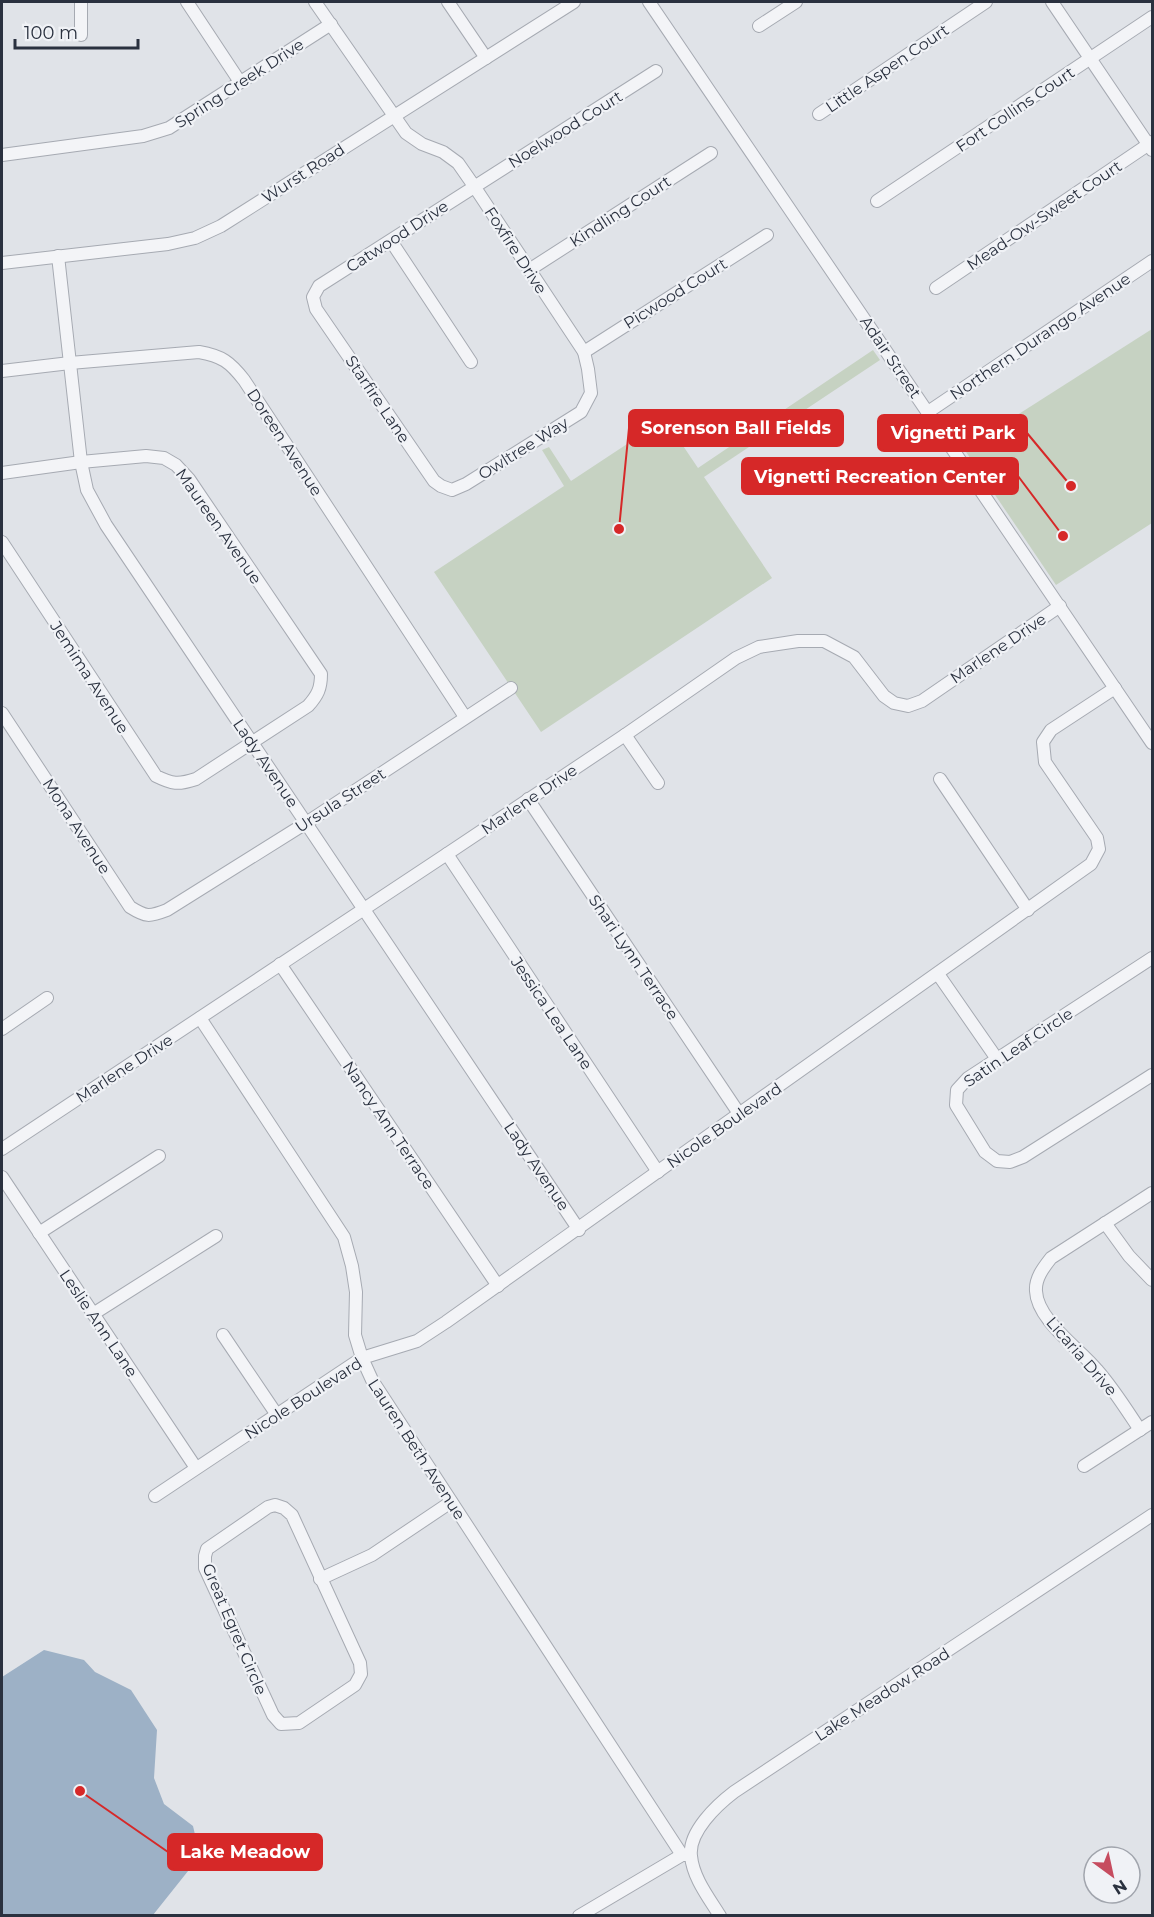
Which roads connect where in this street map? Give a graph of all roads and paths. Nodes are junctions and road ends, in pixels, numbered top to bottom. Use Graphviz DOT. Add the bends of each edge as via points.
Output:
graph roads {
  1 [pos="81,2"];
  2 [pos="187,2"];
  3 [pos="315,2"];
  4 [pos="448,2"];
  5 [pos="574,2"];
  6 [pos="649,2"];
  7 [pos="796,2"];
  8 [pos="986,2"];
  9 [pos="1052,2"];
  10 [pos="1152,17"];
  11 [pos="331,24"];
  12 [pos="759,26"];
  13 [pos="81,34"];
  14 [pos="486,57"];
  15 [pos="1090,58"];
  16 [pos="656,71"];
  17 [pos="240,82"];
  18 [pos="819,114"];
  19 [pos="394,115"];
  20 [pos="1151,146"];
  21 [pos="711,153"];
  22 [pos="2,155"];
  23 [pos="474,186"];
  24 [pos="877,201"];
  25 [pos="766,235"];
  26 [pos="391,241"];
  27 [pos="58,256"];
  28 [pos="1152,261"];
  29 [pos="2,263"];
  30 [pos="529,270"];
  31 [pos="319,286"];
  32 [pos="936,288"];
  33 [pos="584,352"];
  34 [pos="471,362"];
  35 [pos="70,363"];
  36 [pos="2,371"];
  37 [pos="581,412"];
  38 [pos="928,412"];
  39 [pos="81,462"];
  40 [pos="2,473"];
  41 [pos="466,484"];
  42 [pos="2,542"];
  43 [pos="1060,606"];
  44 [pos="510,687"];
  45 [pos="1115,688"];
  46 [pos="2,712"];
  47 [pos="465,717"];
  48 [pos="625,735"];
  49 [pos="252,743"];
  50 [pos="1152,743"];
  51 [pos="940,779"];
  52 [pos="658,783"];
  53 [pos="528,799"];
  54 [pos="306,823"];
  55 [pos="447,854"];
  56 [pos="363,909"];
  57 [pos="166,910"];
  58 [pos="1028,910"];
  59 [pos="1152,958"];
  60 [pos="280,964"];
  61 [pos="938,974"];
  62 [pos="47,998"];
  63 [pos="200,1018"];
  64 [pos="2,1029"];
  65 [pos="997,1059"];
  66 [pos="1152,1075"];
  67 [pos="740,1115"];
  68 [pos="2,1149"];
  69 [pos="159,1156"];
  70 [pos="658,1172"];
  71 [pos="2,1177"];
  72 [pos="1152,1192"];
  73 [pos="1105,1223"];
  74 [pos="579,1230"];
  75 [pos="39,1233"];
  76 [pos="216,1236"];
  77 [pos="1152,1280"];
  78 [pos="498,1286"];
  79 [pos="93,1314"];
  80 [pos="223,1335"];
  81 [pos="362,1358"];
  82 [pos="277,1414"];
  83 [pos="1152,1422"];
  84 [pos="1140,1430"];
  85 [pos="1084,1466"];
  86 [pos="196,1468"];
  87 [pos="155,1496"];
  88 [pos="451,1502"];
  89 [pos="1152,1515"];
  90 [pos="320,1579"];
  91 [pos="686,1855"];
  92 [pos="579,1916"];
  93 [pos="720,1916"];
  1 -- 13 [label="street"];
  2 -- 17 [label="street"];
  3 -- 11 [label="street, Foxfire Drive"];
  4 -- 14 [label="street"];
  5 -- 14 [label="street, Wurst Road"];
  6 -- 38 [label="street, Adair Street"];
  7 -- 12 [label="street"];
  8 -- 18 [label="street, Little Aspen Court"];
  9 -- 15 [label="street"];
  10 -- 15 [label="street, Fort Collins Court"];
  11 -- 17 [label="street, Spring Creek Drive"];
  11 -- 19 [label="street, Foxfire Drive"];
  14 -- 19 [label="street, Wurst Road"];
  15 -- 20 [label="street"];
  15 -- 24 [label="street, Fort Collins Court"];
  16 -- 23 [label="street, Noelwood Court"];
  17 -- 22 [label="street, Spring Creek Drive" via="169,128 142,136"];
  19 -- 23 [label="street, Foxfire Drive" via="406,133 458,164"];
  19 -- 27 [label="street, Wurst Road" via="195,238"];
  20 -- 32 [label="street, Mead-Ow-Sweet Court"];
  21 -- 30 [label="street, Kindling Court"];
  23 -- 26 [label="street, Catwood Drive"];
  23 -- 30 [label="street, Foxfire Drive"];
  25 -- 33 [label="street, Picwood Court"];
  26 -- 31 [label="street, Catwood Drive"];
  26 -- 34 [label="street"];
  27 -- 29 [label="street, Wurst Road"];
  27 -- 35 [label="street, Lady Avenue"];
  28 -- 38 [label="street, Northern Durango Avenue"];
  30 -- 33 [label="street, Foxfire Drive"];
  31 -- 41 [label="street, Starfire Lane" via="313,297 316,309 434,481 452,490"];
  33 -- 37 [label="street, Foxfire Drive" via="591,393"];
  35 -- 36 [label="street, Doreen Avenue"];
  35 -- 39 [label="street, Lady Avenue"];
  35 -- 47 [label="street, Doreen Avenue" via="199,352 231,364"];
  37 -- 41 [label="street, Owltree Way"];
  38 -- 43 [label="street, Adair Street"];
  39 -- 40 [label="street, Maureen Avenue"];
  39 -- 49 [label="street, Lady Avenue" via="87,490 106,525"];
  39 -- 49 [label="street, Maureen Avenue" via="146,456 164,458 176,465 321,674 317,696 308,706"];
  42 -- 49 [label="street, Jemima Avenue" via="156,776 171,783 185,783"];
  43 -- 45 [label="street, Adair Street"];
  43 -- 48 [label="street, Marlene Drive" via="922,701 908,706 884,696 854,657 824,641 798,641 759,647 736,658"];
  44 -- 47 [label="street, Ursula Street"];
  45 -- 50 [label="street, Adair Street"];
  45 -- 58 [label="street, Nicole Boulevard" via="1052,730 1043,742 1045,762 1097,838 1099,849 1092,864"];
  46 -- 57 [label="street, Mona Avenue" via="130,907 144,916"];
  47 -- 54 [label="street, Ursula Street"];
  48 -- 52 [label="street"];
  48 -- 53 [label="street, Marlene Drive"];
  49 -- 54 [label="street, Lady Avenue"];
  51 -- 58 [label="street"];
  53 -- 55 [label="street, Marlene Drive"];
  53 -- 67 [label="street, Shari Lynn Terrace"];
  54 -- 56 [label="street, Lady Avenue"];
  54 -- 57 [label="street, Ursula Street"];
  55 -- 56 [label="street, Marlene Drive"];
  55 -- 70 [label="street, Jessica Lea Lane"];
  56 -- 60 [label="street, Marlene Drive"];
  56 -- 74 [label="street, Lady Avenue"];
  58 -- 61 [label="street, Nicole Boulevard"];
  59 -- 65 [label="street, Satin Leaf Circle"];
  60 -- 63 [label="street, Marlene Drive"];
  60 -- 78 [label="street, Nancy Ann Terrace"];
  61 -- 65 [label="street"];
  61 -- 67 [label="street, Nicole Boulevard"];
  62 -- 64 [label="street"];
  63 -- 68 [label="street, Marlene Drive"];
  63 -- 81 [label="street, Lauren Beth Avenue" via="344,1237 356,1292 355,1335"];
  65 -- 66 [label="street, Satin Leaf Circle" via="957,1090 956,1105 985,1152 997,1161 1023,1157"];
  67 -- 70 [label="street, Nicole Boulevard"];
  69 -- 75 [label="street"];
  70 -- 74 [label="street, Nicole Boulevard"];
  71 -- 75 [label="street, Leslie Ann Lane"];
  72 -- 73 [label="street, Licaria Drive"];
  73 -- 77 [label="street"];
  73 -- 84 [label="street, Licaria Drive" via="1052,1258 1041,1271 1036,1290 1041,1309 1096,1368"];
  74 -- 78 [label="street, Nicole Boulevard"];
  75 -- 79 [label="street, Leslie Ann Lane"];
  76 -- 79 [label="street"];
  78 -- 81 [label="street, Nicole Boulevard" via="417,1341"];
  79 -- 86 [label="street, Leslie Ann Lane"];
  80 -- 82 [label="street"];
  81 -- 82 [label="street, Nicole Boulevard"];
  81 -- 88 [label="street, Lauren Beth Avenue" via="377,1388"];
  82 -- 86 [label="street, Nicole Boulevard"];
  83 -- 84 [label="street"];
  84 -- 85 [label="street"];
  86 -- 87 [label="street, Nicole Boulevard"];
  88 -- 90 [label="street" via="372,1555"];
  88 -- 91 [label="street, Lauren Beth Avenue"];
  89 -- 91 [label="street, Lake Meadow Road" via="734,1791 712,1810"];
  90 -- 90 [label="street, Great Egret Circle" via="292,1515 275,1505 207,1549 205,1556 205,1568 273,1715 281,1724 299,1723 355,1685 362,1674"];
  91 -- 92 [label="street"];
  91 -- 93 [label="street"];
}
